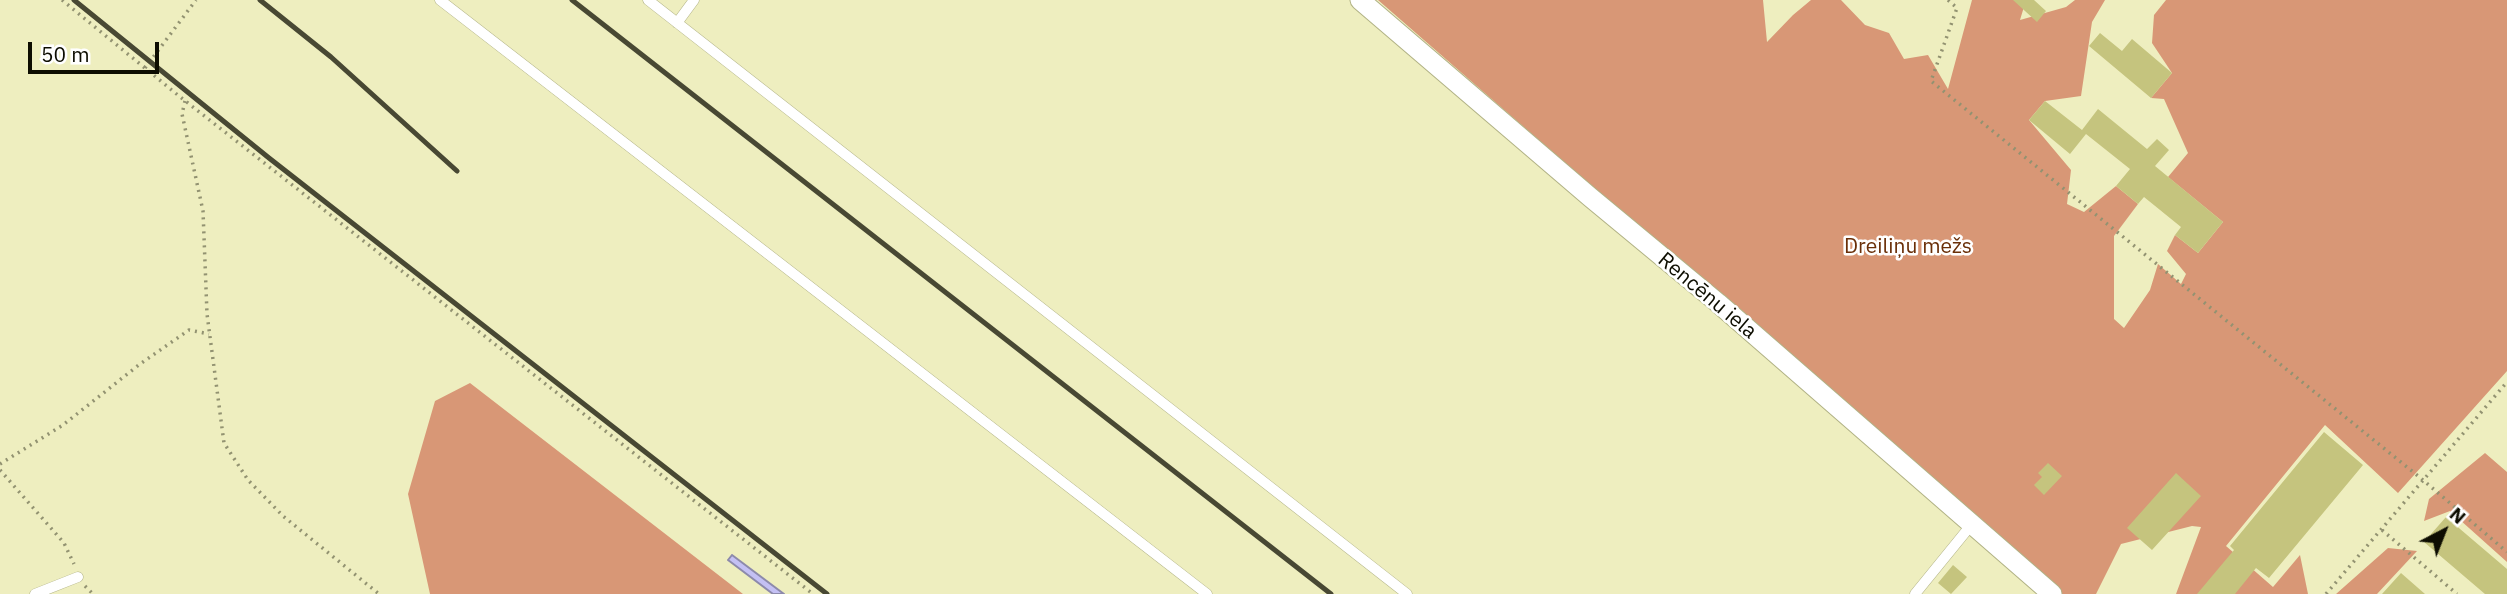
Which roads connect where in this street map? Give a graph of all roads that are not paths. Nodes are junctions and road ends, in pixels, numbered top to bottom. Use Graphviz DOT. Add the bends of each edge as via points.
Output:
graph roads {
  1 [pos="440,0"];
  2 [pos="648,0"];
  3 [pos="694,0"];
  4 [pos="1360,0"];
  5 [pos="677,23"];
  6 [pos="1972,524"];
  7 [pos="78,577"];
  8 [pos="1925,582"];
  9 [pos="35,594"];
  10 [pos="1207,594"];
  11 [pos="1408,594"];
  12 [pos="1915,594"];
  13 [pos="1931,594"];
  14 [pos="2052,594"];
  1 -- 10 [label="lane"];
  2 -- 5 [label="lane"];
  3 -- 5 [label="lane"];
  4 -- 6 [label="street, Rencēnu iela"];
  5 -- 11 [label="lane"];
  6 -- 8 [label="lane"];
  6 -- 14 [label="street, Rencēnu iela"];
  7 -- 9 [label="lane"];
  8 -- 12 [label="lane"];
  8 -- 13 [label="lane"];
}
